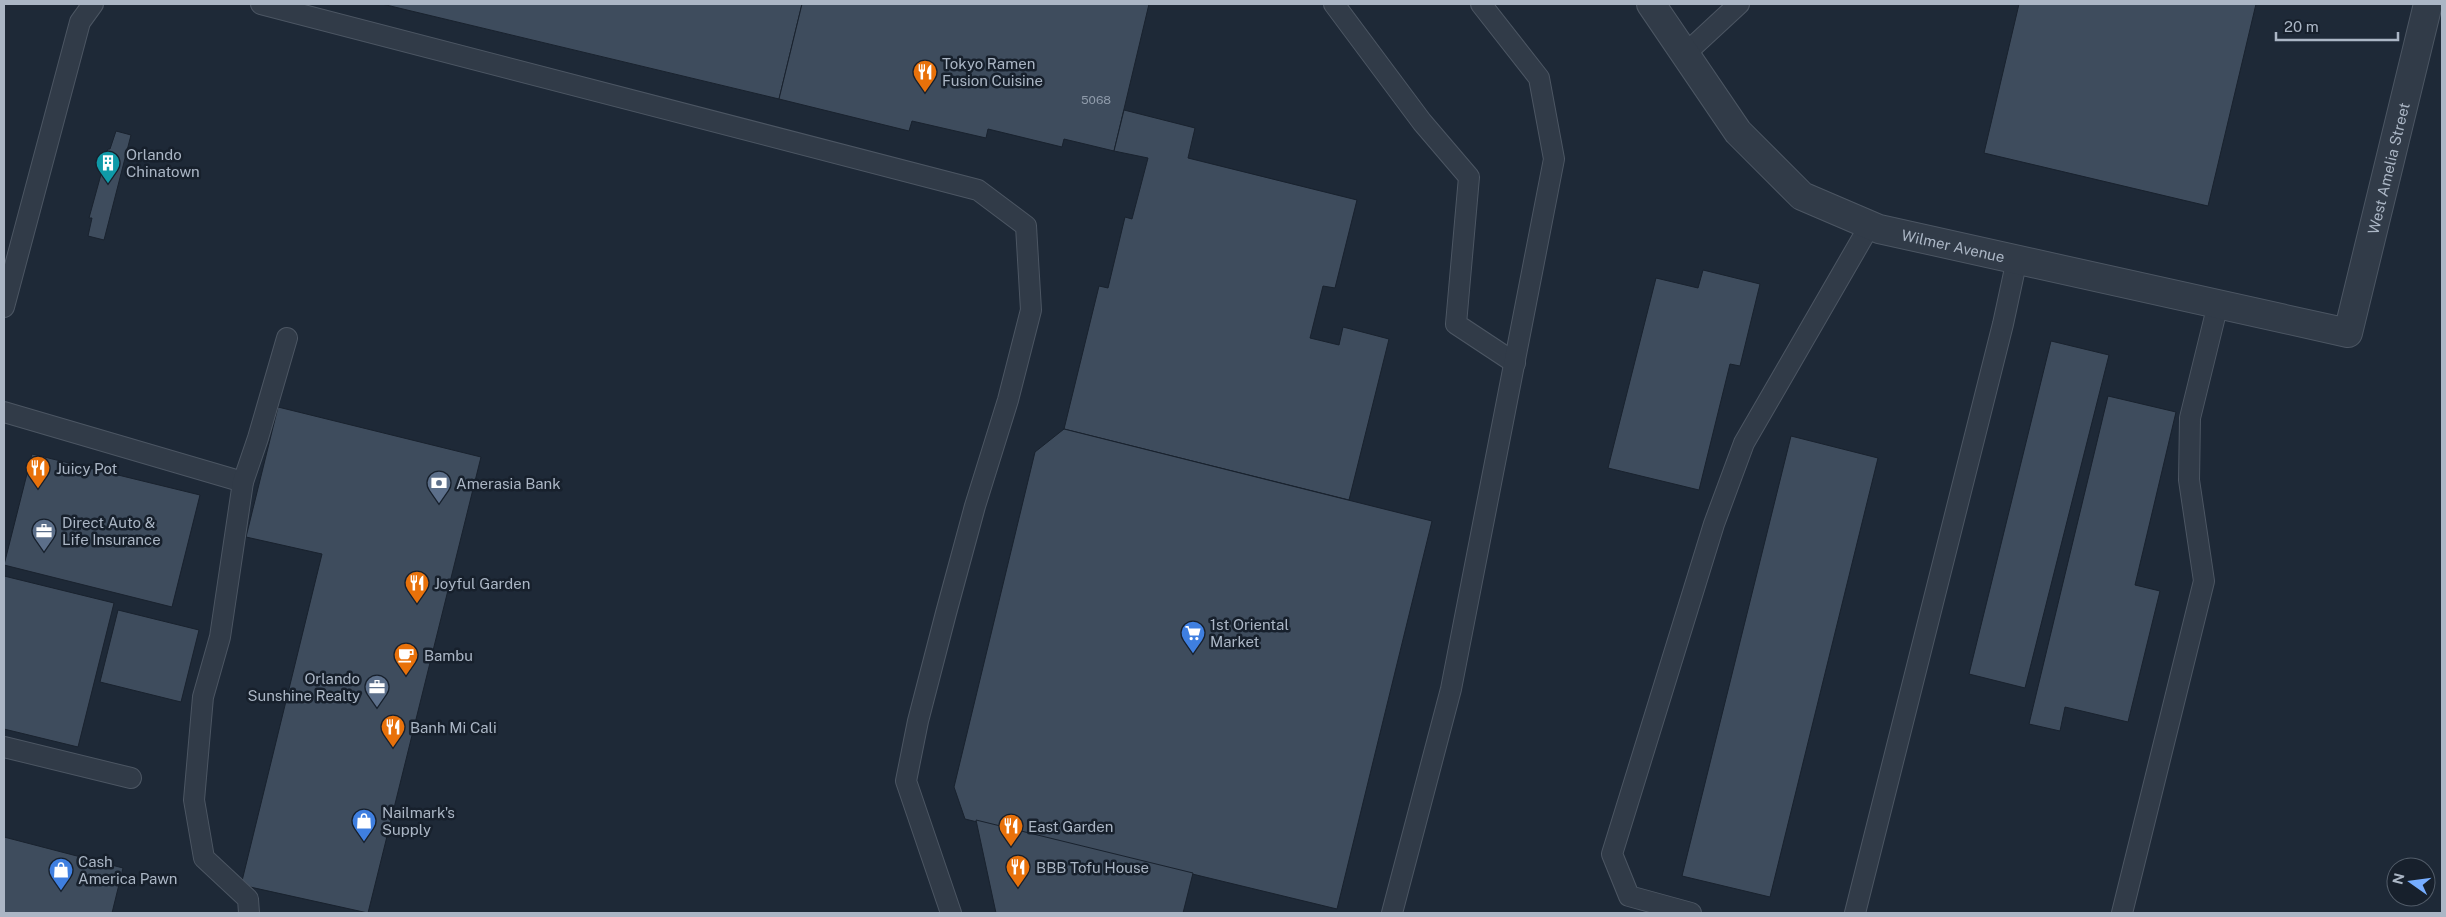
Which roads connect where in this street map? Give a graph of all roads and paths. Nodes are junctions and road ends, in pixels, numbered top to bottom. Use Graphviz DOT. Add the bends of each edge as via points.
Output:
graph roads {
  1 [pos="92,4"];
  2 [pos="261,4"];
  3 [pos="1334,4"];
  4 [pos="1481,4"];
  5 [pos="1651,4"];
  6 [pos="1739,4"];
  7 [pos="2428,4"];
  8 [pos="1685,54"];
  9 [pos="1870,225"];
  10 [pos="2017,259"];
  11 [pos="2218,304"];
  12 [pos="4,307"];
  13 [pos="2348,332"];
  14 [pos="287,338"];
  15 [pos="1515,363"];
  16 [pos="4,412"];
  17 [pos="243,482"];
  18 [pos="4,747"];
  19 [pos="131,778"];
  20 [pos="249,913"];
  21 [pos="951,913"];
  22 [pos="1392,913"];
  23 [pos="1691,913"];
  24 [pos="1855,913"];
  25 [pos="2122,913"];
  1 -- 12 [label="lane" via="80,22"];
  2 -- 21 [label="lane" via="978,190 1026,226 1030,310 1008,400 946,613 906,781"];
  3 -- 15 [label="lane" via="1422,122 1469,177 1456,324"];
  4 -- 15 [label="lane" via="1539,78 1554,159"];
  5 -- 8 [label="street, Wilmer Avenue"];
  6 -- 8 [label="lane"];
  7 -- 13 [label="street, West Amelia Street"];
  8 -- 9 [label="street, Wilmer Avenue" via="1738,132 1802,196"];
  9 -- 10 [label="street, Wilmer Avenue"];
  9 -- 23 [label="lane" via="1744,443 1711,534 1612,854 1629,896"];
  10 -- 11 [label="street, Wilmer Avenue"];
  10 -- 24 [label="lane"];
  11 -- 13 [label="street, Wilmer Avenue"];
  11 -- 25 [label="lane" via="2190,418 2189,480 2204,581"];
  14 -- 17 [label="lane"];
  15 -- 22 [label="lane" via="1452,689"];
  16 -- 17 [label="lane"];
  17 -- 20 [label="lane" via="220,637 203,697 194,800 204,858 248,899"];
  18 -- 19 [label="lane"];
}
